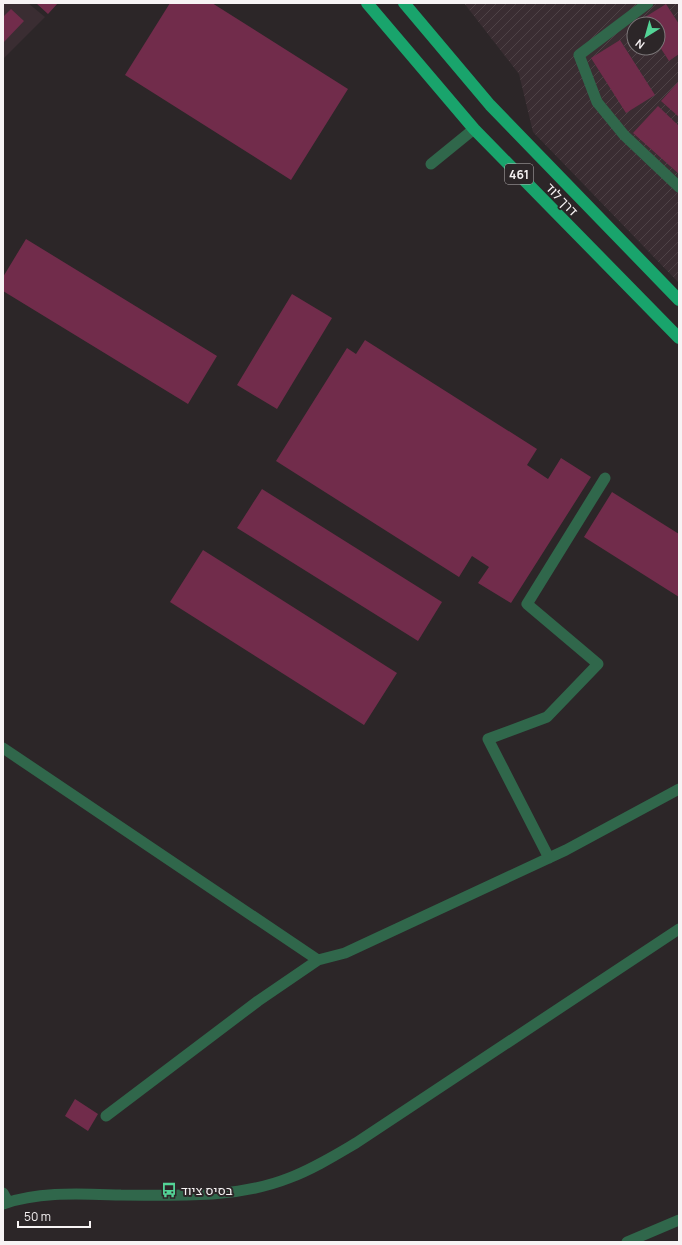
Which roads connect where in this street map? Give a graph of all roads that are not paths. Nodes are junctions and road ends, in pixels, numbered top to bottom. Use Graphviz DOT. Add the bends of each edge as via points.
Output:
graph roads {
  1 [pos="367,3"];
  2 [pos="404,3"];
  3 [pos="648,3"];
  4 [pos="474,129"];
  5 [pos="431,164"];
  6 [pos="679,187"];
  7 [pos="679,300"];
  8 [pos="679,338"];
  9 [pos="605,478"];
  10 [pos="3,748"];
  11 [pos="679,789"];
  12 [pos="549,858"];
  13 [pos="679,929"];
  14 [pos="318,960"];
  15 [pos="106,1116"];
  16 [pos="5,1200"];
  17 [pos="679,1220"];
  18 [pos="627,1242"];
  1 -- 4 [label="main road, דרך לוד / 461"];
  2 -- 7 [label="main road, דרך לוד / 461" via="490,105"];
  3 -- 6 [label="street" via="579,55 597,102 624,135"];
  4 -- 5 [label="street"];
  4 -- 8 [label="main road, דרך לוד / 461"];
  9 -- 12 [label="street" via="527,604 598,664 547,717 488,739"];
  10 -- 14 [label="street"];
  11 -- 12 [label="street"];
  12 -- 14 [label="street" via="345,953"];
  13 -- 16 [label="street" via="356,1143 321,1164 288,1178 237,1191 187,1196 76,1194"];
  14 -- 15 [label="street" via="212,1034"];
  17 -- 18 [label="street"];
}
